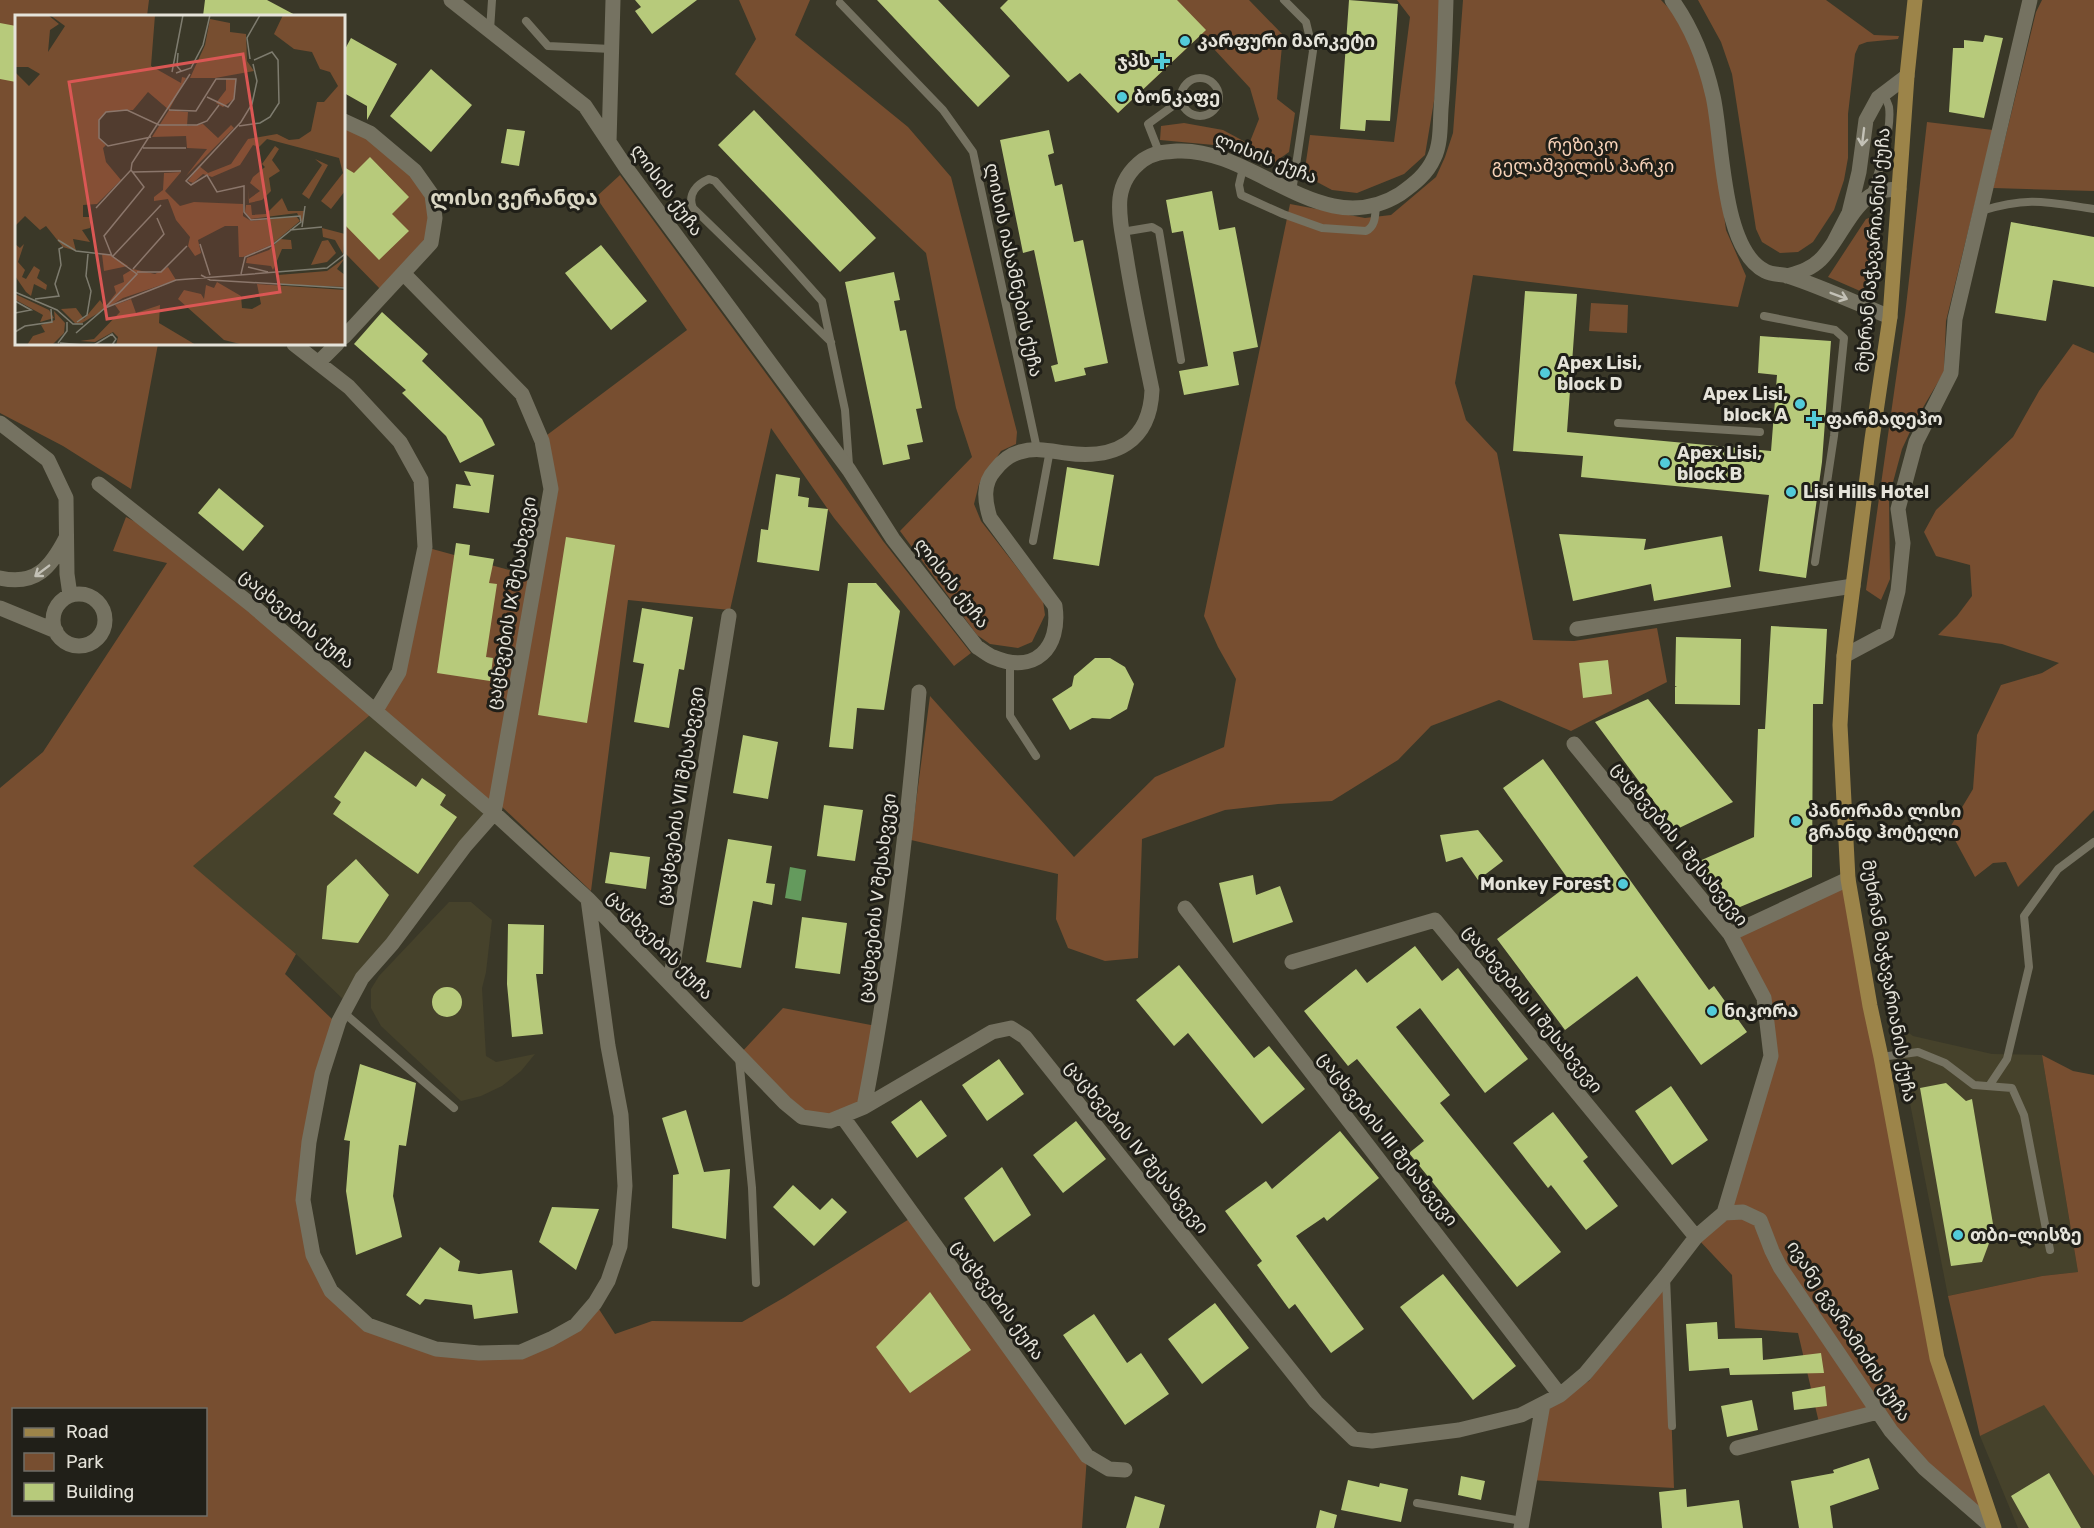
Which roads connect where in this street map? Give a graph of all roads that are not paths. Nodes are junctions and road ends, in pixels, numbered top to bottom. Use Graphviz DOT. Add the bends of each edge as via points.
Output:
graph roads {
  1 [pos="451,0"];
  2 [pos="492,0"];
  3 [pos="613,0"];
  4 [pos="1284,0"];
  5 [pos="1446,0"];
  6 [pos="1672,0"];
  7 [pos="1915,0"];
  8 [pos="2030,0"];
  9 [pos="840,3"];
  10 [pos="526,21"];
  11 [pos="490,30"];
  12 [pos="611,49"];
  13 [pos="1907,76"];
  14 [pos="1884,93"];
  15 [pos="1181,100"];
  16 [pos="345,121"];
  17 [pos="609,142"];
  18 [pos="1159,152"];
  19 [pos="1243,168"];
  20 [pos="1899,189"];
  21 [pos="1292,192"];
  22 [pos="1869,196"];
  23 [pos="1376,205"];
  24 [pos="2094,209"];
  25 [pos="1980,212"];
  26 [pos="1122,232"];
  27 [pos="1834,242"];
  28 [pos="403,273"];
  29 [pos="1788,276"];
  30 [pos="1764,316"];
  31 [pos="1890,317"];
  32 [pos="345,336"];
  33 [pos="831,342"];
  34 [pos="295,345"];
  35 [pos="336,345"];
  36 [pos="1181,360"];
  37 [pos="319,363"];
  38 [pos="0,423"];
  39 [pos="1618,423"];
  40 [pos="1760,432"];
  41 [pos="1044,450"];
  42 [pos="849,470"];
  43 [pos="99,484"];
  44 [pos="68,535"];
  45 [pos="1033,541"];
  46 [pos="1815,562"];
  47 [pos="0,578"];
  48 [pos="1853,586"];
  49 [pos="70,595"];
  50 [pos="0,608"];
  51 [pos="729,616"];
  52 [pos="1577,629"];
  53 [pos="56,631"];
  54 [pos="1844,656"];
  55 [pos="1010,661"];
  56 [pos="919,692"];
  57 [pos="376,710"];
  58 [pos="1574,744"];
  59 [pos="1036,756"];
  60 [pos="494,813"];
  61 [pos="2094,842"];
  62 [pos="1848,879"];
  63 [pos="588,899"];
  64 [pos="1185,908"];
  65 [pos="1730,934"];
  66 [pos="1292,962"];
  67 [pos="670,983"];
  68 [pos="343,1012"];
  69 [pos="739,1055"];
  70 [pos="1881,1057"];
  71 [pos="1989,1086"];
  72 [pos="864,1107"];
  73 [pos="454,1108"];
  74 [pos="842,1116"];
  75 [pos="1724,1213"];
  76 [pos="1696,1236"];
  77 [pos="2050,1250"];
  78 [pos="1666,1276"];
  79 [pos="756,1283"];
  80 [pos="1560,1395"];
  81 [pos="1543,1404"];
  82 [pos="1878,1412"];
  83 [pos="1672,1426"];
  84 [pos="1737,1448"];
  85 [pos="1125,1470"];
  86 [pos="1417,1503"];
  87 [pos="1521,1525"];
  88 [pos="1994,1528"];
  1 -- 11 [label="street, ლისის ქუჩა"];
  2 -- 11 [label="lane"];
  3 -- 12 [label="street"];
  4 -- 21 [label="lane" via="1306,22 1313,51"];
  5 -- 23 [label="street, ლისის ქუჩა" via="1440,136 1435,158 1424,176 1392,199"];
  6 -- 29 [label="street" via="1702,56 1713,96 1736,234 1748,256 1765,271"];
  7 -- 13 [label="main road, მუხრან მაჭავარიანის ქუჩა"];
  8 -- 25 [label="street"];
  9 -- 41 [label="lane, ლისის იასამნების ქუჩა" via="943,110 973,152"];
  10 -- 12 [label="lane" via="548,46"];
  11 -- 17 [label="street, ლისის ქუჩა" via="585,106"];
  12 -- 17 [label="street"];
  13 -- 14 [label="street"];
  13 -- 20 [label="main road, მუხრან მაჭავარიანის ქუჩა"];
  14 -- 22 [label="lane" via="1889,107 1888,125 1878,178"];
  14 -- 27 [label="street, one-way" via="1866,120 1852,202"];
  15 -- 15 [label="lane" via="1184,87 1193,79 1206,78 1212,81 1220,98 1215,110 1204,116 1187,111"];
  15 -- 18 [label="lane" via="1148,124"];
  16 -- 28 [label="street" via="369,133 415,171 432,195 435,218 431,243"];
  17 -- 42 [label="street, ლისის ქუჩა"];
  18 -- 19 [label="street, ლისის ქუჩა" via="1220,156"];
  18 -- 26 [label="street" via="1136,165 1125,179 1120,195"];
  19 -- 21 [label="street, ლისის ქუჩა"];
  19 -- 23 [label="lane" via="1241,195 1322,228 1366,231 1374,224"];
  20 -- 22 [label="street"];
  20 -- 31 [label="main road, მუხრან მაჭავარიანის ქუჩა"];
  21 -- 23 [label="street, ლისის ქუჩა" via="1337,206"];
  22 -- 27 [label="street"];
  24 -- 25 [label="lane" via="2029,200"];
  25 -- 54 [label="street" via="1955,319 1952,373 1916,442 1898,509 1903,543 1898,591 1887,633"];
  26 -- 36 [label="lane" via="1152,226 1159,231"];
  26 -- 41 [label="street" via="1152,390 1152,408 1134,440 1118,449 1096,455"];
  27 -- 29 [label="street" via="1807,270"];
  28 -- 32 [label="street"];
  28 -- 60 [label="street, ცაცხვების IX შესახვევი" via="522,394 542,441 551,489"];
  29 -- 31 [label="street, one-way"];
  30 -- 46 [label="lane" via="1834,330 1844,338"];
  31 -- 48 [label="main road, მუხრან მაჭავარიანის ქუჩა"];
  33 -- 33 [label="lane" via="693,208 691,194 704,181 715,181 822,301"];
  33 -- 42 [label="lane" via="845,410"];
  34 -- 37 [label="street"];
  35 -- 37 [label="street"];
  37 -- 57 [label="street" via="349,387 399,442 421,480 425,547 399,672"];
  38 -- 44 [label="street" via="48,460 66,498"];
  39 -- 40 [label="lane"];
  41 -- 45 [label="lane"];
  41 -- 55 [label="street" via="1021,451 1006,457 992,472 986,488 990,518 1055,606 1053,640 1043,655 1026,662"];
  42 -- 55 [label="street, ლისის ქუჩა" via="893,539 977,646 993,657"];
  43 -- 57 [label="street, ცაცხვების ქუჩა"];
  44 -- 47 [label="street, one-way" via="44,571 32,578"];
  44 -- 49 [label="street"];
  48 -- 52 [label="street"];
  48 -- 54 [label="main road, მუხრან მაჭავარიანის ქუჩა"];
  49 -- 53 [label="street" via="57,606"];
  49 -- 53 [label="street" via="87,595 101,605 103,629 93,642 76,645"];
  50 -- 53 [label="street"];
  51 -- 67 [label="street, ცაცხვების VII შესახვევი"];
  54 -- 62 [label="main road, მუხრან მაჭავარიანის ქუჩა" via="1840,724"];
  55 -- 59 [label="lane" via="1010,716"];
  56 -- 72 [label="street, ცაცხვების V შესახვევი" via="906,839"];
  57 -- 60 [label="street, ცაცხვების ქუჩა"];
  58 -- 65 [label="street, ცაცხვების I შესახვევი"];
  60 -- 63 [label="street, ცაცხვების ქუჩა"];
  60 -- 68 [label="street" via="362,978"];
  61 -- 71 [label="lane" via="2058,869 2024,916 2029,967 2007,1059"];
  62 -- 65 [label="street"];
  62 -- 70 [label="main road, მუხრან მაჭავარიანის ქუჩა"];
  63 -- 67 [label="street, ცაცხვების ქუჩა"];
  63 -- 68 [label="street" via="621,1115 626,1186 620,1246 608,1281 576,1325 551,1339 520,1352 436,1349 368,1325 331,1291 313,1255 303,1200 322,1074"];
  64 -- 80 [label="street, ცაცხვების III შესახვევი"];
  65 -- 75 [label="street, ცაცხვების I შესახვევი" via="1764,998 1771,1056"];
  66 -- 76 [label="street, ცაცხვების II შესახვევი" via="1435,920"];
  67 -- 69 [label="street, ცაცხვების ქუჩა"];
  68 -- 73 [label="lane"];
  69 -- 74 [label="street, ცაცხვების ქუჩა" via="802,1117 830,1121"];
  69 -- 79 [label="lane" via="752,1188"];
  70 -- 71 [label="lane" via="1918,1052 1945,1063 1974,1085"];
  70 -- 88 [label="main road, მუხრან მაჭავარიანის ქუჩა" via="1937,1358"];
  71 -- 77 [label="lane" via="2012,1088 2024,1115"];
  72 -- 74 [label="street, ცაცხვების IV შესახვევი"];
  72 -- 81 [label="street, ცაცხვების IV შესახვევი" via="992,1032 1011,1028 1025,1037 1316,1402 1354,1439 1372,1441 1459,1430 1521,1415"];
  74 -- 85 [label="street, ცაცხვების ქუჩა" via="1087,1456 1108,1469"];
  75 -- 76 [label="street"];
  75 -- 82 [label="street, ივანე გვარამიძის ქუჩა" via="1743,1212 1760,1220 1780,1267"];
  76 -- 78 [label="street"];
  78 -- 80 [label="street" via="1585,1374"];
  78 -- 83 [label="lane"];
  80 -- 81 [label="street"];
  81 -- 87 [label="street"];
  82 -- 84 [label="street"];
  82 -- 88 [label="street, ივანე გვარამიძის ქუჩა" via="1924,1468"];
  86 -- 87 [label="lane"];
}
